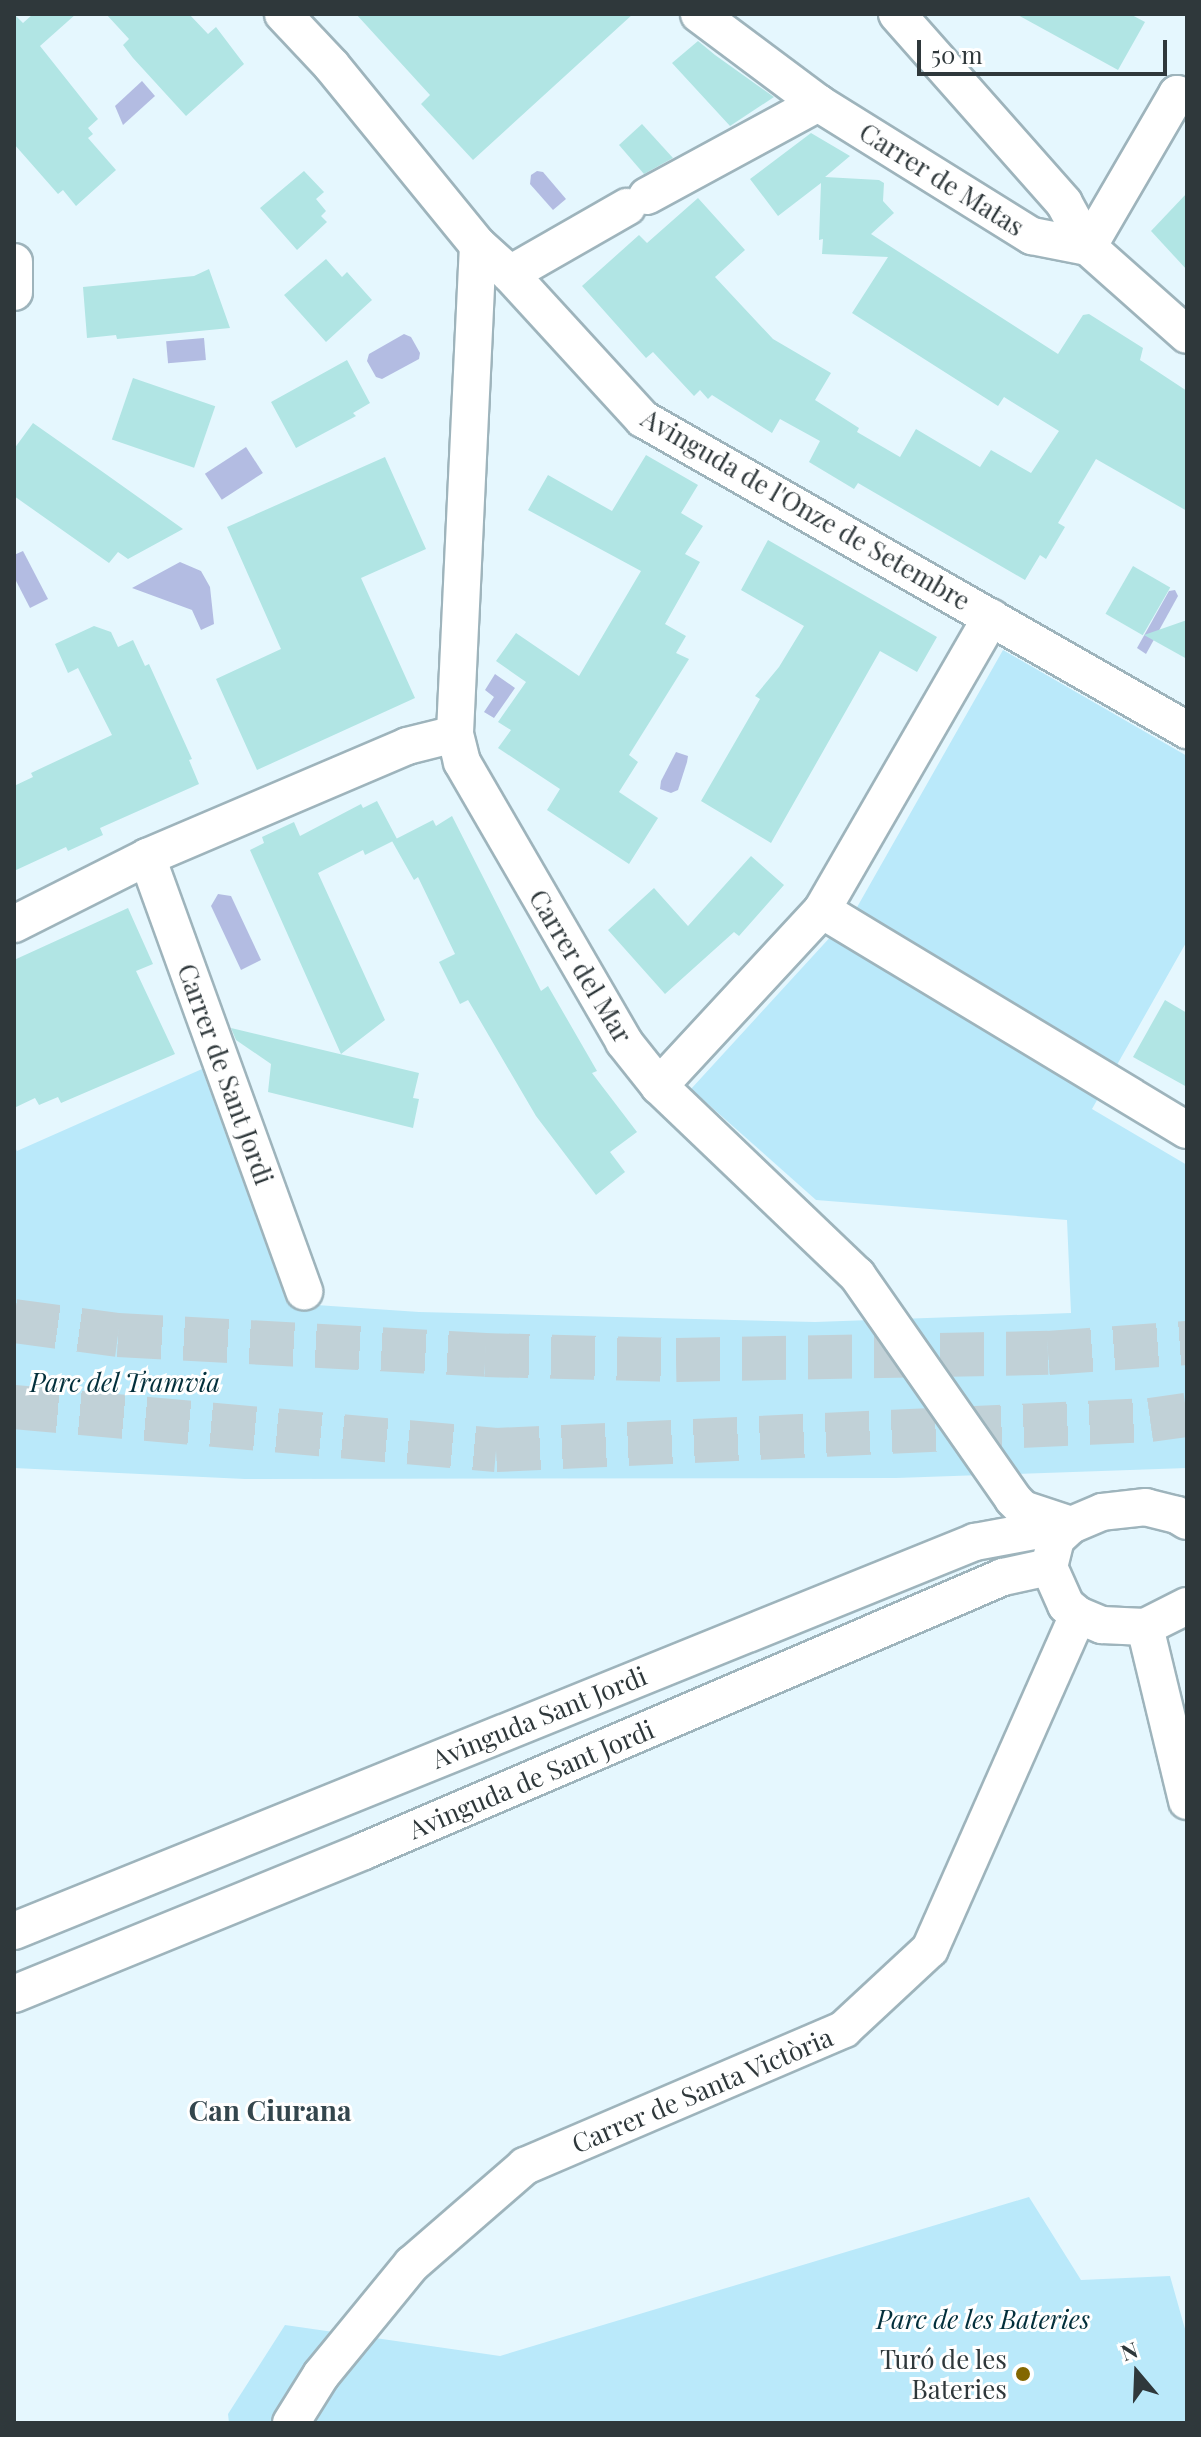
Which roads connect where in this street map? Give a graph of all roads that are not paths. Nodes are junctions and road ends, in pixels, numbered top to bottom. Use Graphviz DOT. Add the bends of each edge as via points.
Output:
graph roads {
  1 [pos="283,14"];
  2 [pos="699,14"];
  3 [pos="897,14"];
  4 [pos="1187,97"];
  5 [pos="818,103"];
  6 [pos="478,245"];
  7 [pos="1088,247"];
  8 [pos="14,262"];
  9 [pos="510,274"];
  10 [pos="14,292"];
  11 [pos="1187,335"];
  12 [pos="991,617"];
  13 [pos="1187,730"];
  14 [pos="455,734"];
  15 [pos="147,857"];
  16 [pos="822,910"];
  17 [pos="14,924"];
  18 [pos="659,1086"];
  19 [pos="1187,1130"];
  20 [pos="304,1291"];
  21 [pos="1184,1516"];
  22 [pos="1071,1525"];
  23 [pos="1049,1567"];
  24 [pos="1187,1606"];
  25 [pos="1078,1615"];
  26 [pos="1145,1627"];
  27 [pos="1187,1801"];
  28 [pos="14,1931"];
  29 [pos="14,1994"];
  30 [pos="291,2423"];
  1 -- 6 [label="street, Avinguda de l'Onze de Setembre"];
  2 -- 5 [label="street, Carrer de Matas"];
  3 -- 7 [label="street" via="1064,203"];
  4 -- 7 [label="street" via="1177,94"];
  5 -- 7 [label="street, Carrer de Matas" via="1032,236"];
  5 -- 9 [label="street"];
  6 -- 9 [label="street, Avinguda de l'Onze de Setembre"];
  6 -- 14 [label="street, Carrer del Mar"];
  7 -- 11 [label="street"];
  8 -- 10 [label="street"];
  9 -- 12 [label="street, Avinguda de l'Onze de Setembre" via="643,419"];
  12 -- 13 [label="street, Avinguda de l'Onze de Setembre"];
  12 -- 16 [label="street"];
  14 -- 15 [label="street" via="407,746"];
  14 -- 18 [label="street, Carrer del Mar" via="462,762 624,1042"];
  15 -- 17 [label="street"];
  15 -- 20 [label="street, Carrer de Sant Jordi"];
  16 -- 18 [label="street"];
  16 -- 19 [label="street"];
  18 -- 22 [label="street, Carrer del Mar" via="857,1275 1013,1499 1023,1509"];
  21 -- 22 [label="street, Avinguda Sant Jordi" via="1125,1508"];
  22 -- 23 [label="street" via="1056,1539"];
  22 -- 28 [label="street, Avinguda Sant Jordi" via="975,1542"];
  23 -- 25 [label="street" via="1057,1590"];
  23 -- 29 [label="street, Avinguda de Sant Jordi" via="1003,1577 364,1851"];
  24 -- 26 [label="street"];
  25 -- 26 [label="street" via="1102,1625"];
  25 -- 30 [label="street, Carrer de Santa Victòria" via="930,1949 844,2029 525,2166 412,2264 321,2375"];
  26 -- 27 [label="street"];
}
